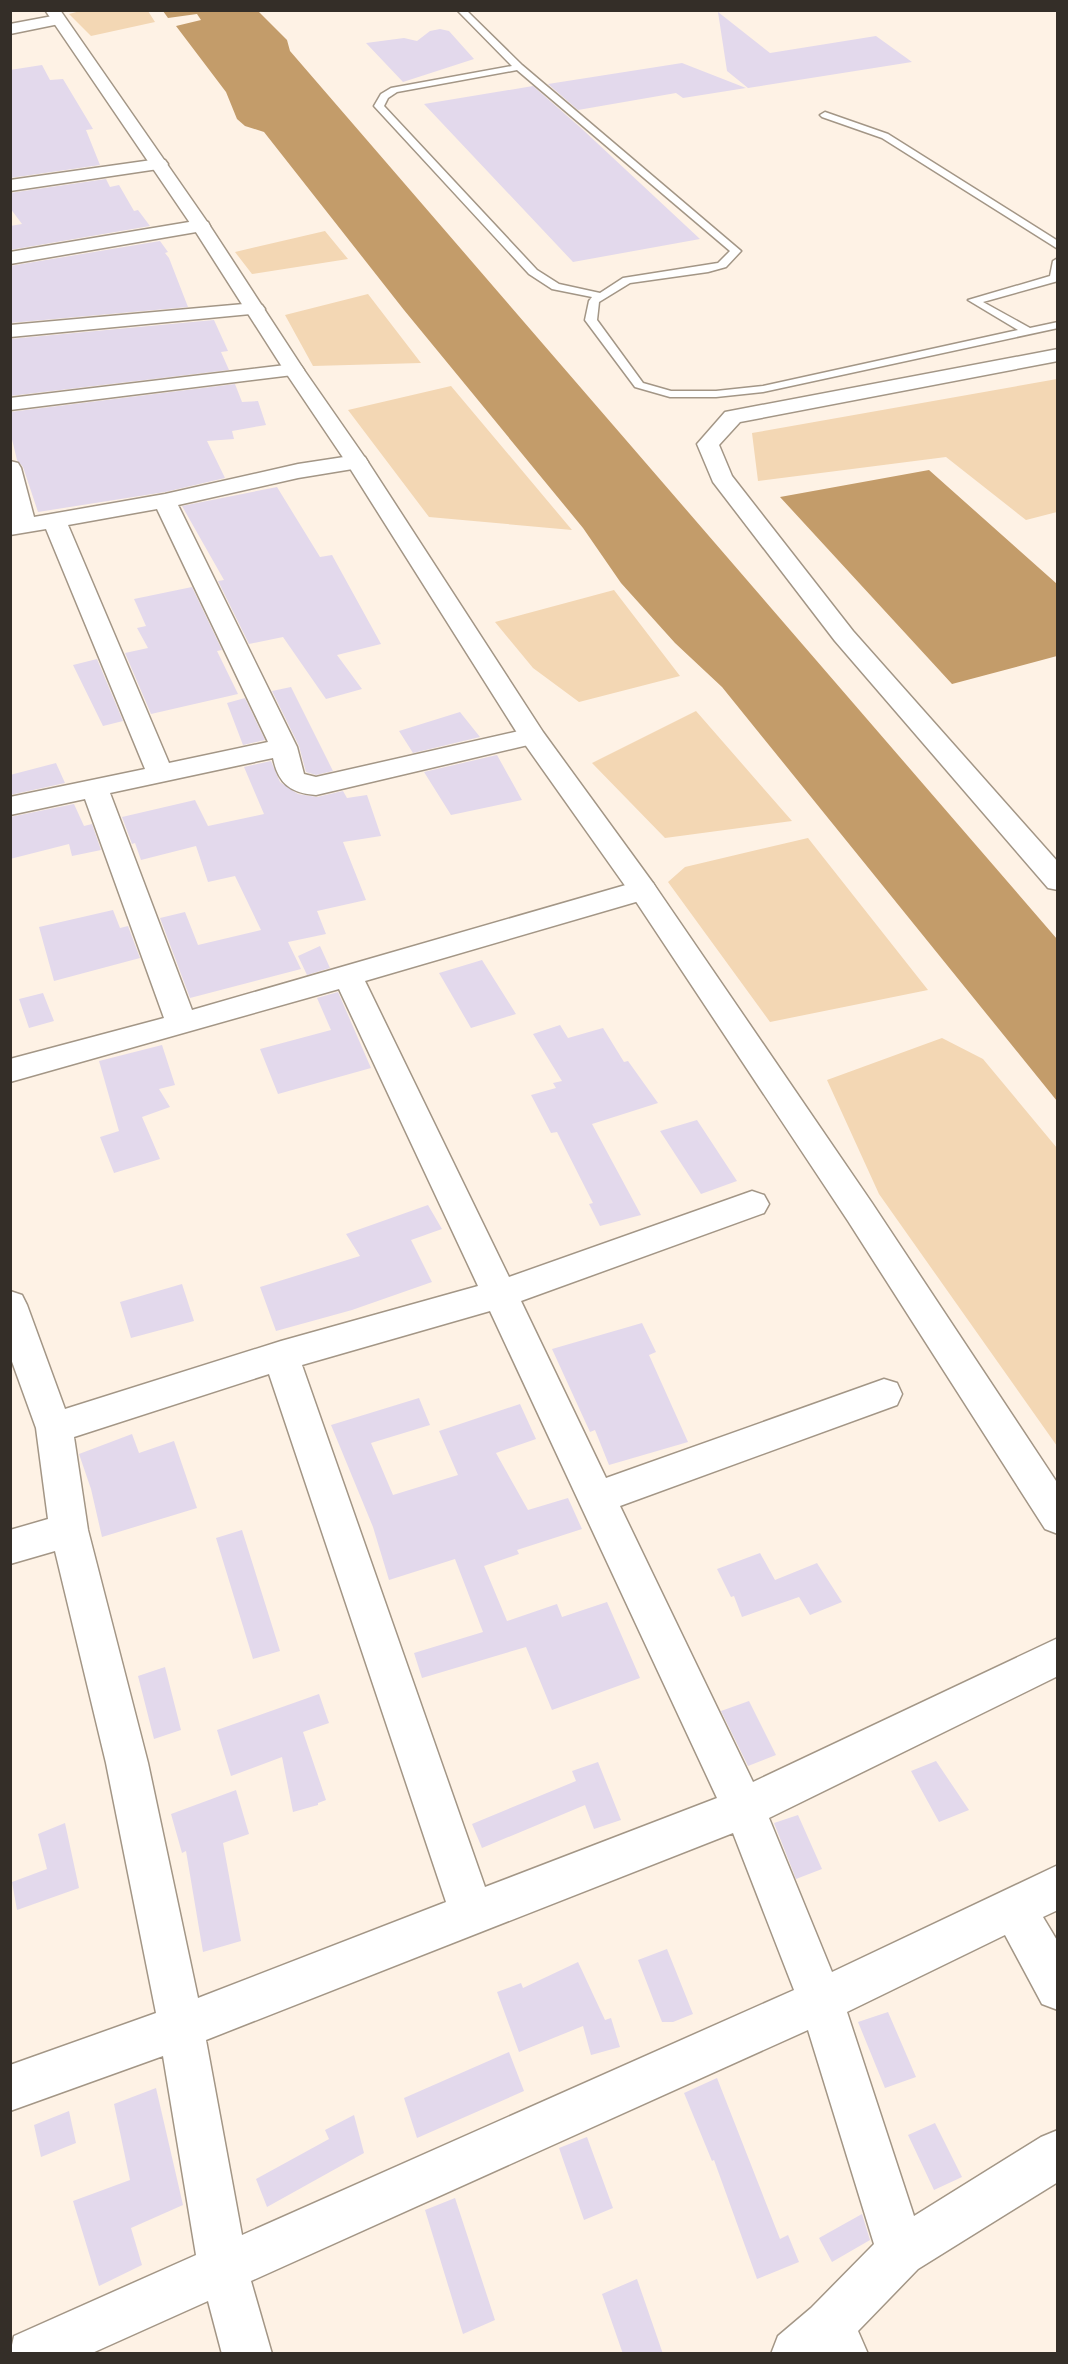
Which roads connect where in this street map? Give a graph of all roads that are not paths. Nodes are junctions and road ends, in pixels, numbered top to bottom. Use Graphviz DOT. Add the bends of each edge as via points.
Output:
graph roads {
  1 [pos="460,10"];
  2 [pos="55,15"];
  3 [pos="10,29"];
  4 [pos="519,67"];
  5 [pos="825,115"];
  6 [pos="159,164"];
  7 [pos="10,186"];
  8 [pos="201,226"];
  9 [pos="1058,246"];
  10 [pos="10,258"];
  11 [pos="1058,261"];
  12 [pos="601,296"];
  13 [pos="255,309"];
  14 [pos="1058,325"];
  15 [pos="10,331"];
  16 [pos="1027,331"];
  17 [pos="1058,355"];
  18 [pos="294,370"];
  19 [pos="10,404"];
  20 [pos="357,462"];
  21 [pos="11,477"];
  22 [pos="165,501"];
  23 [pos="54,520"];
  24 [pos="18,527"];
  25 [pos="532,736"];
  26 [pos="284,747"];
  27 [pos="160,773"];
  28 [pos="94,787"];
  29 [pos="10,806"];
  30 [pos="1058,881"];
  31 [pos="643,890"];
  32 [pos="348,976"];
  33 [pos="182,1024"];
  34 [pos="10,1071"];
  35 [pos="752,1204"];
  36 [pos="501,1294"];
  37 [pos="10,1305"];
  38 [pos="281,1356"];
  39 [pos="884,1394"];
  40 [pos="54,1428"];
  41 [pos="597,1498"];
  42 [pos="1058,1517"];
  43 [pos="69,1530"];
  44 [pos="10,1547"];
  45 [pos="1058,1656"];
  46 [pos="744,1808"];
  47 [pos="1058,1887"];
  48 [pos="1014,1907"];
  49 [pos="471,1912"];
  50 [pos="1058,1988"];
  51 [pos="821,2001"];
  52 [pos="181,2026"];
  53 [pos="10,2088"];
  54 [pos="1058,2154"];
  55 [pos="901,2252"];
  56 [pos="223,2267"];
  57 [pos="823,2344"];
  58 [pos="32,2354"];
  59 [pos="247,2354"];
  1 -- 4 [label="lane"];
  2 -- 3 [label="street"];
  2 -- 6 [label="street"];
  4 -- 12 [label="lane" via="736,251 722,265 627,280"];
  4 -- 12 [label="lane" via="394,90 384,96 379,106 533,272 556,287"];
  5 -- 9 [label="lane" via="885,136"];
  6 -- 7 [label="street"];
  6 -- 8 [label="street"];
  8 -- 10 [label="street"];
  8 -- 13 [label="street"];
  11 -- 16 [label="lane" via="1055,278 973,300"];
  12 -- 16 [label="lane" via="594,301 591,320 639,385 670,394 764,389"];
  13 -- 15 [label="street"];
  13 -- 18 [label="street"];
  14 -- 16 [label="lane"];
  17 -- 30 [label="street" via="734,417 708,444 721,477 844,636"];
  18 -- 19 [label="street"];
  18 -- 20 [label="street"];
  20 -- 22 [label="street"];
  20 -- 25 [label="street"];
  21 -- 24 [label="street"];
  22 -- 23 [label="street"];
  22 -- 26 [label="street"];
  23 -- 24 [label="street"];
  23 -- 27 [label="street"];
  25 -- 26 [label="street" via="316,786 302,786 291,777"];
  25 -- 31 [label="street"];
  26 -- 27 [label="street"];
  27 -- 28 [label="street"];
  28 -- 29 [label="street"];
  28 -- 33 [label="street"];
  31 -- 32 [label="street"];
  31 -- 42 [label="street" via="860,1212"];
  32 -- 33 [label="street"];
  32 -- 36 [label="street"];
  33 -- 34 [label="street"];
  35 -- 36 [label="street"];
  36 -- 38 [label="street"];
  36 -- 41 [label="street"];
  37 -- 40 [label="street"];
  38 -- 40 [label="street"];
  38 -- 49 [label="street"];
  39 -- 41 [label="street"];
  40 -- 43 [label="street"];
  41 -- 46 [label="street"];
  43 -- 44 [label="street"];
  43 -- 52 [label="street" via="127,1762"];
  45 -- 46 [label="street"];
  46 -- 49 [label="street"];
  46 -- 51 [label="street"];
  47 -- 48 [label="street"];
  48 -- 50 [label="street"];
  48 -- 51 [label="street"];
  49 -- 52 [label="street"];
  51 -- 55 [label="street"];
  51 -- 56 [label="street"];
  52 -- 53 [label="street"];
  52 -- 56 [label="street"];
  54 -- 55 [label="street"];
  55 -- 57 [label="street"];
  56 -- 58 [label="street"];
  56 -- 59 [label="street"];
}
